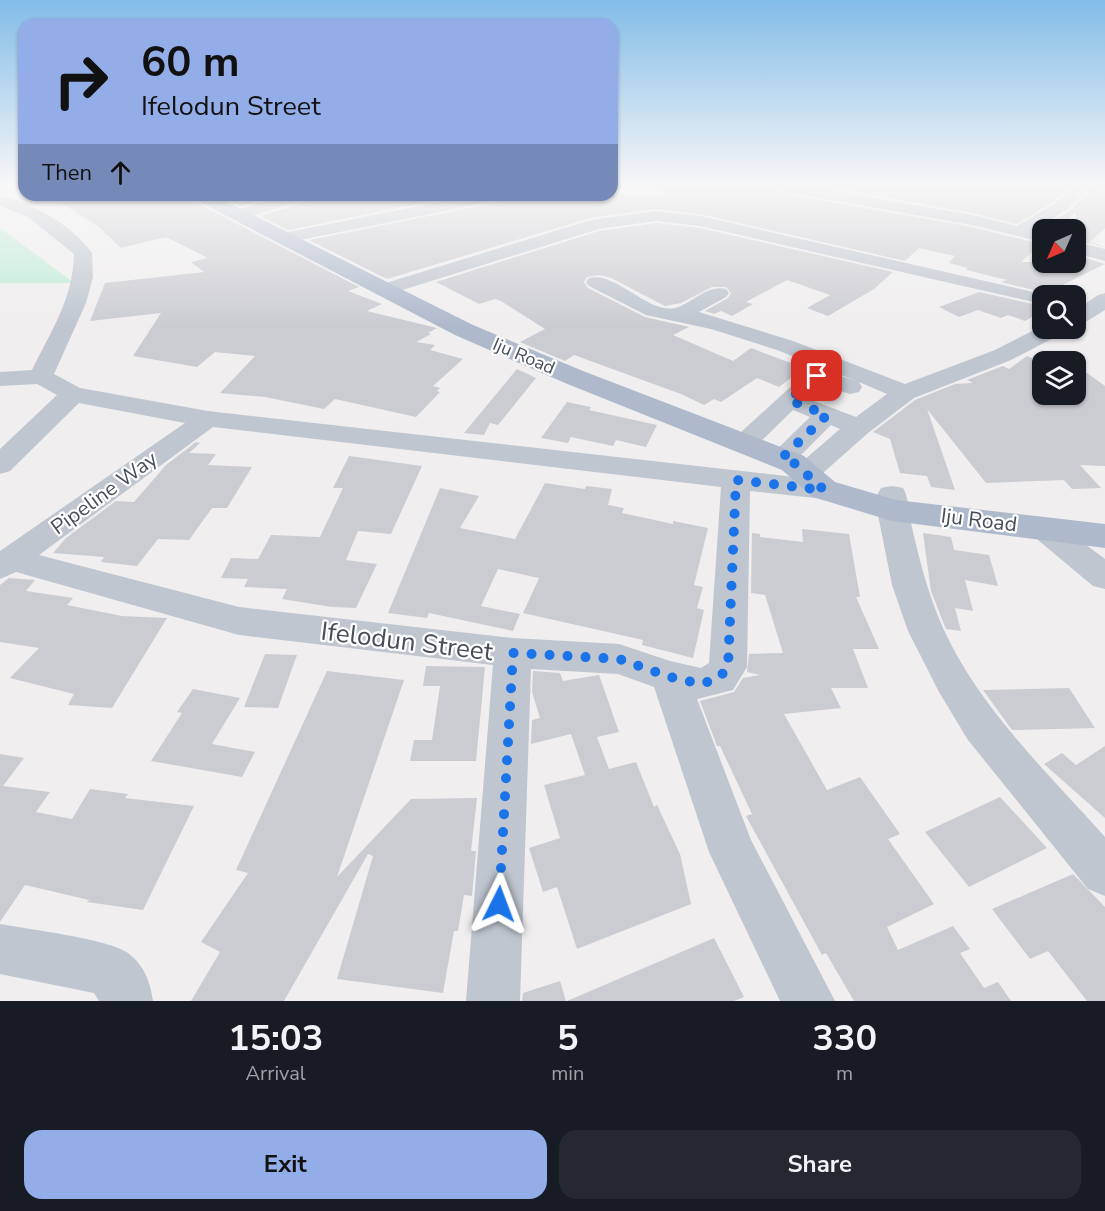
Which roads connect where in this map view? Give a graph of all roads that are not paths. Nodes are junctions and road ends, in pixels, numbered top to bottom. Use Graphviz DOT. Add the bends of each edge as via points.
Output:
graph roads {
  1 [pos="58,233"];
  2 [pos="274,233"];
  3 [pos="309,233"];
  4 [pos="569,233"];
  5 [pos="757,233"];
  6 [pos="285,238"];
  7 [pos="1086,250"];
  8 [pos="1105,255"];
  9 [pos="596,282"];
  10 [pos="383,290"];
  11 [pos="719,293"];
  12 [pos="1032,295"];
  13 [pos="677,315"];
  14 [pos="1034,339"];
  15 [pos="41,377"];
  16 [pos="0,378"];
  17 [pos="73,394"];
  18 [pos="899,397"];
  19 [pos="789,400"];
  20 [pos="827,415"];
  21 [pos="208,419"];
  22 [pos="859,427"];
  23 [pos="743,443"];
  24 [pos="782,458"];
  25 [pos="0,465"];
  26 [pos="736,480"];
  27 [pos="828,487"];
  28 [pos="892,502"];
  29 [pos="1105,523"];
  30 [pos="1043,528"];
  31 [pos="1105,536"];
  32 [pos="6,563"];
  33 [pos="1105,578"];
  34 [pos="513,653"];
  35 [pos="670,677"];
  36 [pos="1105,872"];
  37 [pos="0,949"];
  38 [pos="126,1001"];
  39 [pos="493,1001"];
  40 [pos="808,1001"];
  1 -- 15 [label="street" via="83,253 83,277 76,303"];
  2 -- 6 [label="main road, Iju Road"];
  3 -- 6 [label="street"];
  4 -- 10 [label="street"];
  5 -- 12 [label="street"];
  6 -- 10 [label="main road, Iju Road"];
  7 -- 8 [label="street"];
  9 -- 13 [label="street" via="653,311"];
  10 -- 23 [label="main road, Iju Road" via="464,330"];
  11 -- 13 [label="street"];
  13 -- 18 [label="street" via="694,316 850,369"];
  14 -- 18 [label="street"];
  15 -- 16 [label="street"];
  15 -- 17 [label="street"];
  17 -- 21 [label="street"];
  17 -- 25 [label="street"];
  18 -- 19 [label="street" via="817,376"];
  18 -- 22 [label="street"];
  19 -- 20 [label="street"];
  19 -- 23 [label="street"];
  20 -- 22 [label="street"];
  20 -- 24 [label="street"];
  21 -- 26 [label="street"];
  21 -- 32 [label="street, Pipeline Way"];
  22 -- 27 [label="street"];
  23 -- 24 [label="main road, Iju Road"];
  24 -- 27 [label="main road, Iju Road"];
  26 -- 27 [label="street"];
  26 -- 35 [label="street, Ifelodun Street" via="728,667 719,678 701,684"];
  27 -- 28 [label="main road, Iju Road"];
  28 -- 29 [label="main road, Iju Road"];
  28 -- 30 [label="main road, Iju Road"];
  28 -- 36 [label="street" via="909,585 926,631 953,681 982,728"];
  30 -- 31 [label="main road, Iju Road"];
  30 -- 33 [label="street"];
  32 -- 34 [label="street, Ifelodun Street" via="239,621"];
  34 -- 35 [label="street, Ifelodun Street" via="619,659"];
  34 -- 39 [label="street"];
  35 -- 40 [label="street" via="732,852"];
  37 -- 38 [label="street" via="108,970 124,986"];
}
